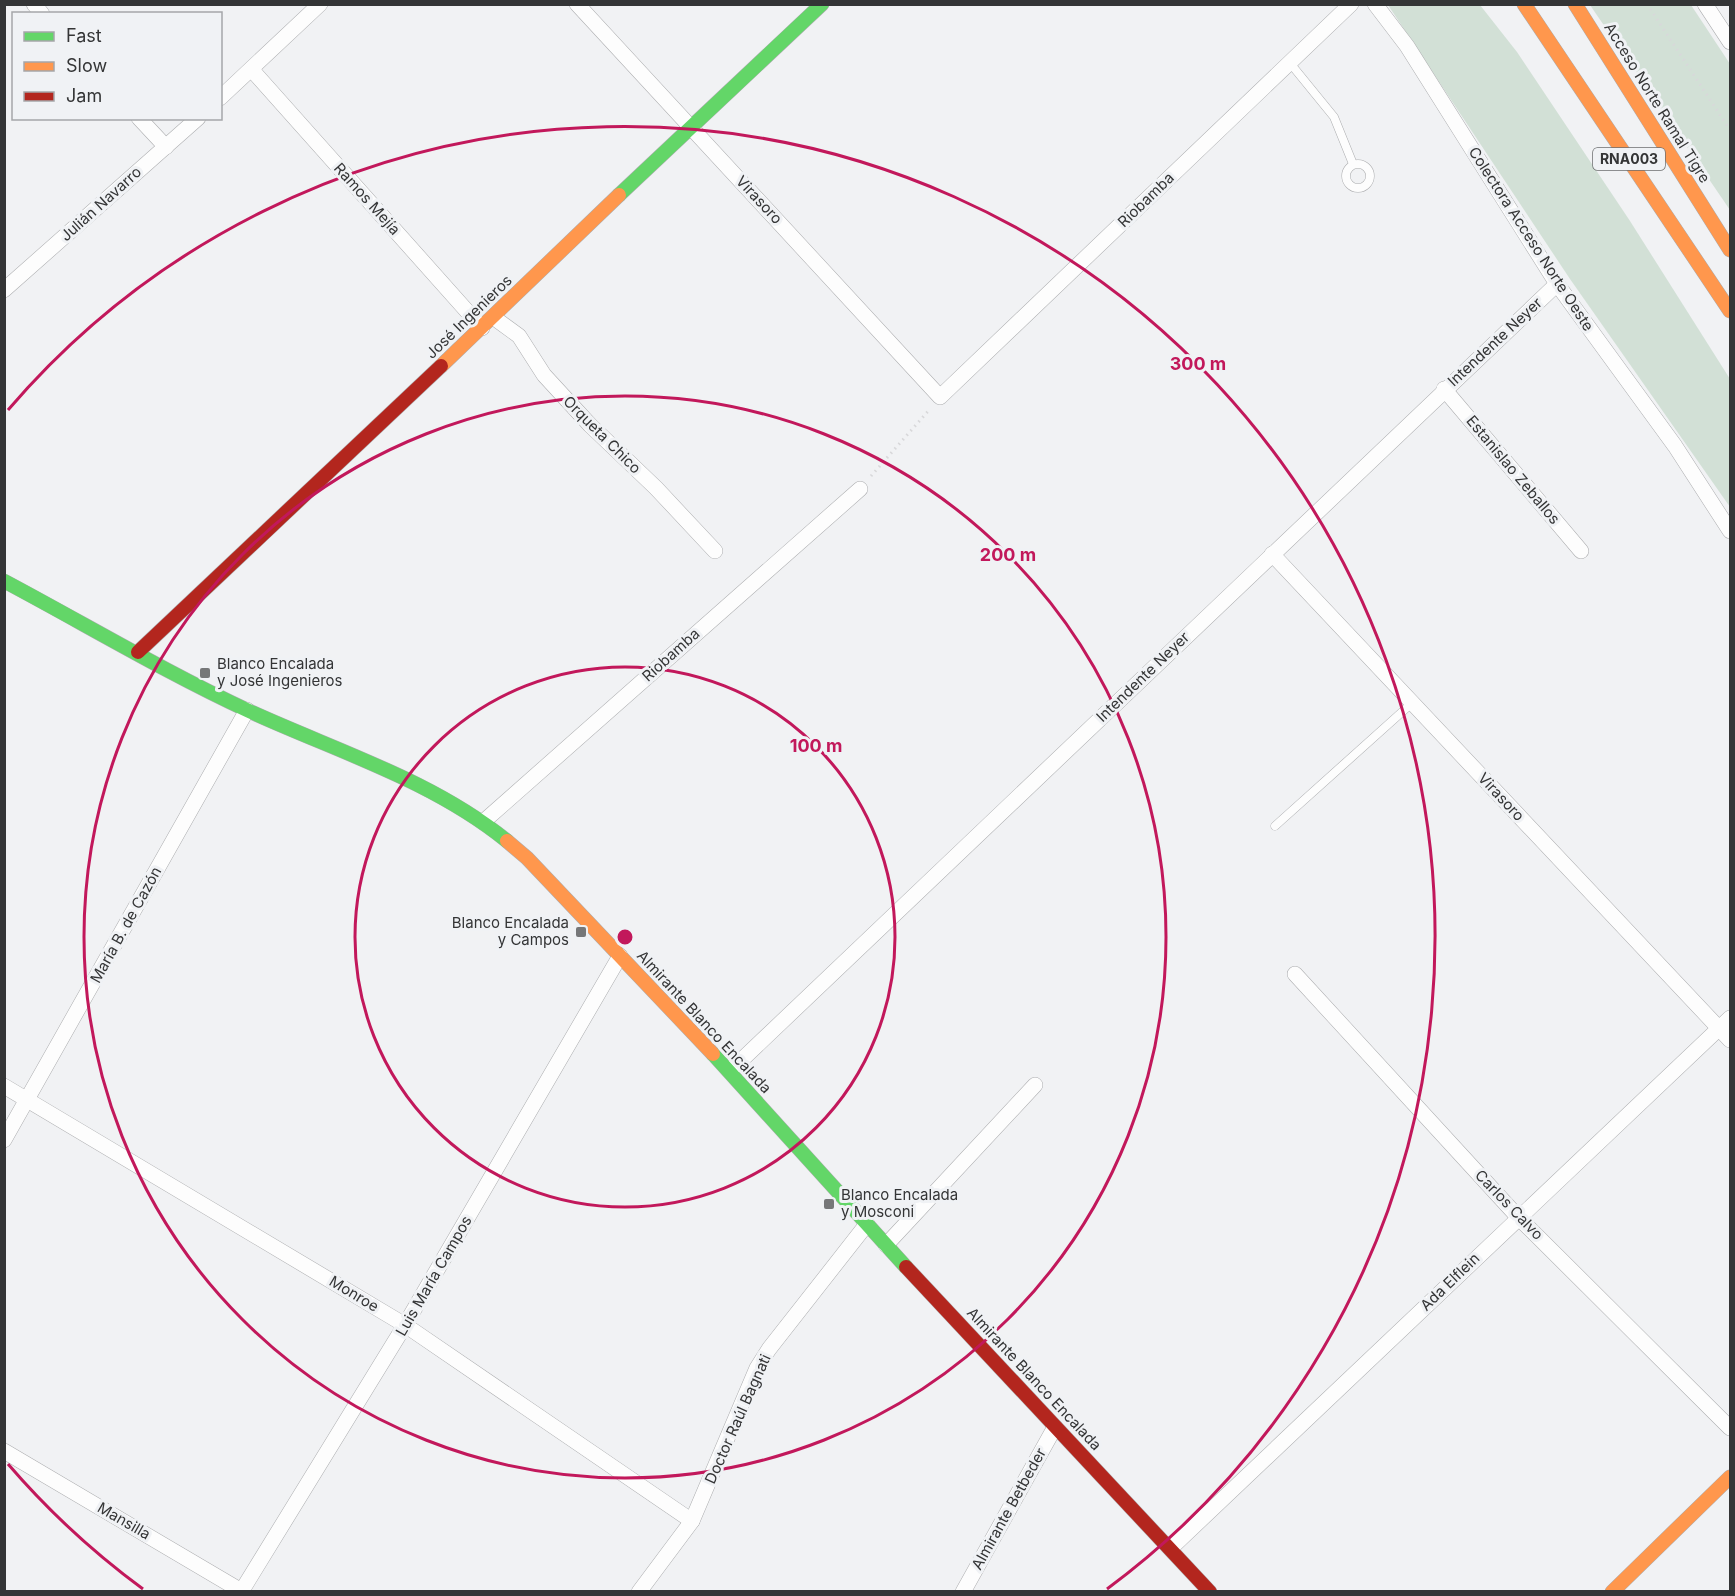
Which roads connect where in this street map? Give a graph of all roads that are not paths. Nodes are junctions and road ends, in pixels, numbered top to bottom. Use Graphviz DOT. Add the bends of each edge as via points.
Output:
graph roads {
  1 [pos="320,4"];
  2 [pos="577,4"];
  3 [pos="822,4"];
  4 [pos="1351,4"];
  5 [pos="1375,4"];
  6 [pos="1575,4"];
  7 [pos="1705,4"];
  8 [pos="1524,6"];
  9 [pos="1731,42"];
  10 [pos="1290,63"];
  11 [pos="252,70"];
  12 [pos="222,96"];
  13 [pos="141,120"];
  14 [pos="196,120"];
  15 [pos="689,126"];
  16 [pos="165,147"];
  17 [pos="1353,164"];
  18 [pos="1731,250"];
  19 [pos="1557,284"];
  20 [pos="4,290"];
  21 [pos="1731,312"];
  22 [pos="487,322"];
  23 [pos="1444,389"];
  24 [pos="940,396"];
  25 [pos="860,489"];
  26 [pos="1731,531"];
  27 [pos="715,551"];
  28 [pos="1581,551"];
  29 [pos="1272,554"];
  30 [pos="4,581"];
  31 [pos="138,652"];
  32 [pos="1412,703"];
  33 [pos="247,710"];
  34 [pos="483,822"];
  35 [pos="1275,826"];
  36 [pos="620,956"];
  37 [pos="1295,974"];
  38 [pos="1727,1029"];
  39 [pos="730,1071"];
  40 [pos="1035,1084"];
  41 [pos="4,1086"];
  42 [pos="28,1098"];
  43 [pos="4,1140"];
  44 [pos="1518,1217"];
  45 [pos="867,1224"];
  46 [pos="886,1245"];
  47 [pos="405,1325"];
  48 [pos="1055,1427"];
  49 [pos="1731,1428"];
  50 [pos="4,1451"];
  51 [pos="1731,1477"];
  52 [pos="692,1521"];
  53 [pos="1171,1548"];
  54 [pos="242,1591"];
  55 [pos="639,1592"];
  56 [pos="963,1592"];
  57 [pos="1210,1592"];
  58 [pos="1612,1592"];
  1 -- 11 [label="street"];
  2 -- 15 [label="street, Virasoro"];
  3 -- 15 [label="main road, José Ingenieros"];
  4 -- 10 [label="street, Riobamba"];
  5 -- 19 [label="street, Colectora Acceso Norte Oeste" via="1407,46"];
  6 -- 18 [label="main road, Acceso Norte Ramal Tigre / RNA003"];
  7 -- 9 [label="street"];
  8 -- 21 [label="main road, RNA003"];
  10 -- 17 [label="lane" via="1334,117"];
  10 -- 24 [label="street, Riobamba"];
  11 -- 12 [label="street"];
  11 -- 22 [label="street, Ramos Mejía"];
  13 -- 16 [label="street"];
  14 -- 16 [label="street, Julián Navarro"];
  15 -- 22 [label="main road, José Ingenieros"];
  15 -- 24 [label="street, Virasoro"];
  16 -- 20 [label="street, Julián Navarro"];
  19 -- 23 [label="street, Intendente Neyer"];
  19 -- 26 [label="street, Colectora Acceso Norte Oeste" via="1675,446"];
  22 -- 27 [label="street, Orqueta Chico" via="519,336 544,375"];
  22 -- 31 [label="main road, José Ingenieros"];
  23 -- 28 [label="street, Estanislao Zeballos"];
  23 -- 29 [label="street, Intendente Neyer"];
  25 -- 34 [label="street, Riobamba"];
  29 -- 32 [label="street, Virasoro"];
  29 -- 39 [label="street, Intendente Neyer"];
  30 -- 31 [label="main road, Almirante Blanco Encalada"];
  31 -- 33 [label="main road, Almirante Blanco Encalada"];
  32 -- 35 [label="lane"];
  32 -- 38 [label="street, Virasoro"];
  33 -- 34 [label="main road, Almirante Blanco Encalada" via="441,796"];
  33 -- 42 [label="street, María B. de Cazón"];
  34 -- 36 [label="main road, Almirante Blanco Encalada" via="527,858"];
  36 -- 39 [label="main road, Almirante Blanco Encalada"];
  36 -- 47 [label="street, Luis María Campos"];
  37 -- 44 [label="street, Carlos Calvo"];
  38 -- 44 [label="street, Ada Elflein"];
  39 -- 45 [label="main road, Almirante Blanco Encalada"];
  40 -- 46 [label="street"];
  41 -- 42 [label="street, Monroe"];
  42 -- 43 [label="street, María B. de Cazón"];
  42 -- 47 [label="street, Monroe"];
  44 -- 49 [label="street, Carlos Calvo"];
  44 -- 53 [label="street, Ada Elflein"];
  45 -- 46 [label="main road, Almirante Blanco Encalada"];
  45 -- 52 [label="street, Doctor Raúl Bagnati" via="757,1368"];
  46 -- 48 [label="main road, Almirante Blanco Encalada"];
  47 -- 52 [label="street, Monroe"];
  47 -- 54 [label="street, Luis María Campos"];
  48 -- 53 [label="main road, Almirante Blanco Encalada"];
  48 -- 56 [label="street, Almirante Betbeder"];
  50 -- 54 [label="street, Mansilla"];
  51 -- 58 [label="main road"];
  52 -- 55 [label="street, Doctor Raúl Bagnati"];
  53 -- 57 [label="main road, Almirante Blanco Encalada"];
}
